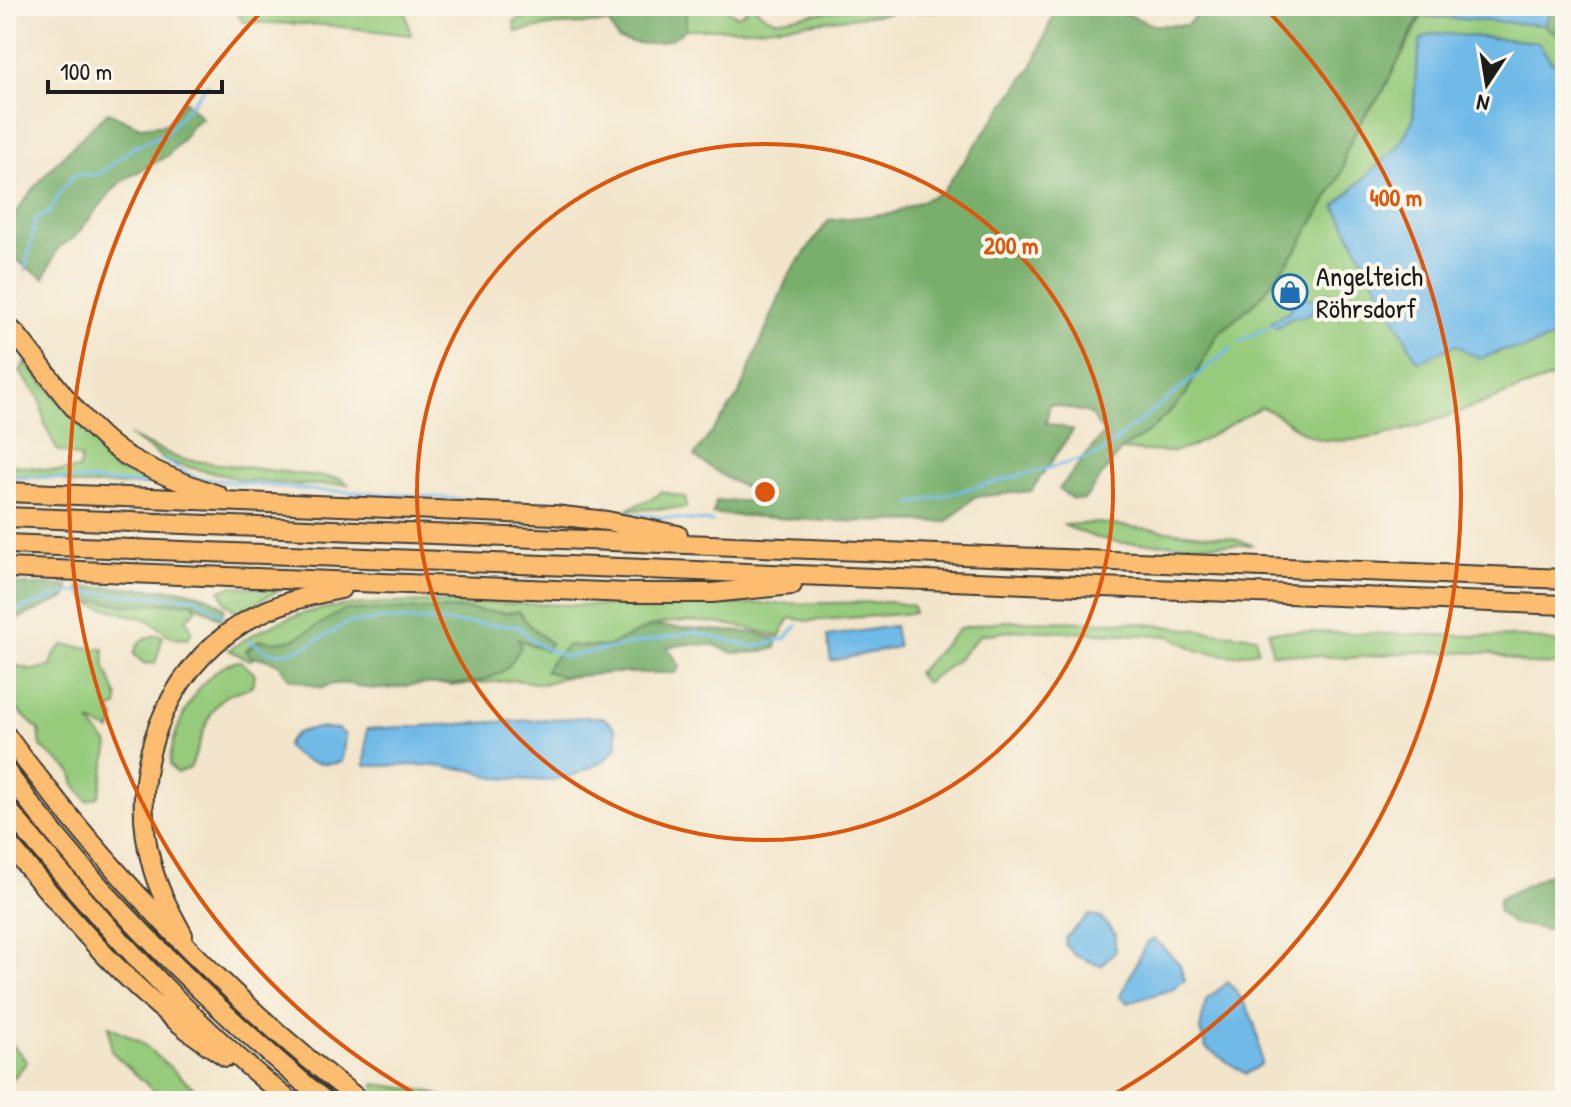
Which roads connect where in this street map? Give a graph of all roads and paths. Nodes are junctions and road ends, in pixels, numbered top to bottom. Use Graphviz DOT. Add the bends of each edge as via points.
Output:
graph roads {
  1 [pos="6,325"];
  2 [pos="6,492"];
  3 [pos="235,501"];
  4 [pos="6,517"];
  5 [pos="6,544"];
  6 [pos="740,547"];
  7 [pos="6,568"];
  8 [pos="855,578"];
  9 [pos="1565,579"];
  10 [pos="366,583"];
  11 [pos="1565,605"];
  12 [pos="6,735"];
  13 [pos="6,771"];
  14 [pos="6,807"];
  15 [pos="6,841"];
  16 [pos="6,858"];
  17 [pos="50,894"];
  18 [pos="193,955"];
  19 [pos="272,1087"];
  20 [pos="290,1101"];
  21 [pos="325,1101"];
  22 [pos="361,1101"];
  1 -- 3 [label="highway" via="91,425 120,451 149,468"];
  2 -- 3 [label="highway"];
  3 -- 6 [label="highway" via="554,515"];
  4 -- 6 [label="highway"];
  5 -- 8 [label="highway"];
  6 -- 9 [label="highway"];
  7 -- 10 [label="highway"];
  8 -- 10 [label="highway" via="712,593"];
  8 -- 11 [label="highway"];
  10 -- 18 [label="highway" via="275,606 220,638 171,697 155,730 146,763 145,830 160,892"];
  12 -- 18 [label="highway" via="98,851"];
  13 -- 21 [label="highway" via="82,868 146,937"];
  14 -- 19 [label="highway" via="132,953"];
  15 -- 17 [label="highway"];
  16 -- 17 [label="highway"];
  17 -- 19 [label="highway" via="158,1007"];
  18 -- 22 [label="highway"];
  19 -- 20 [label="highway"];
}
